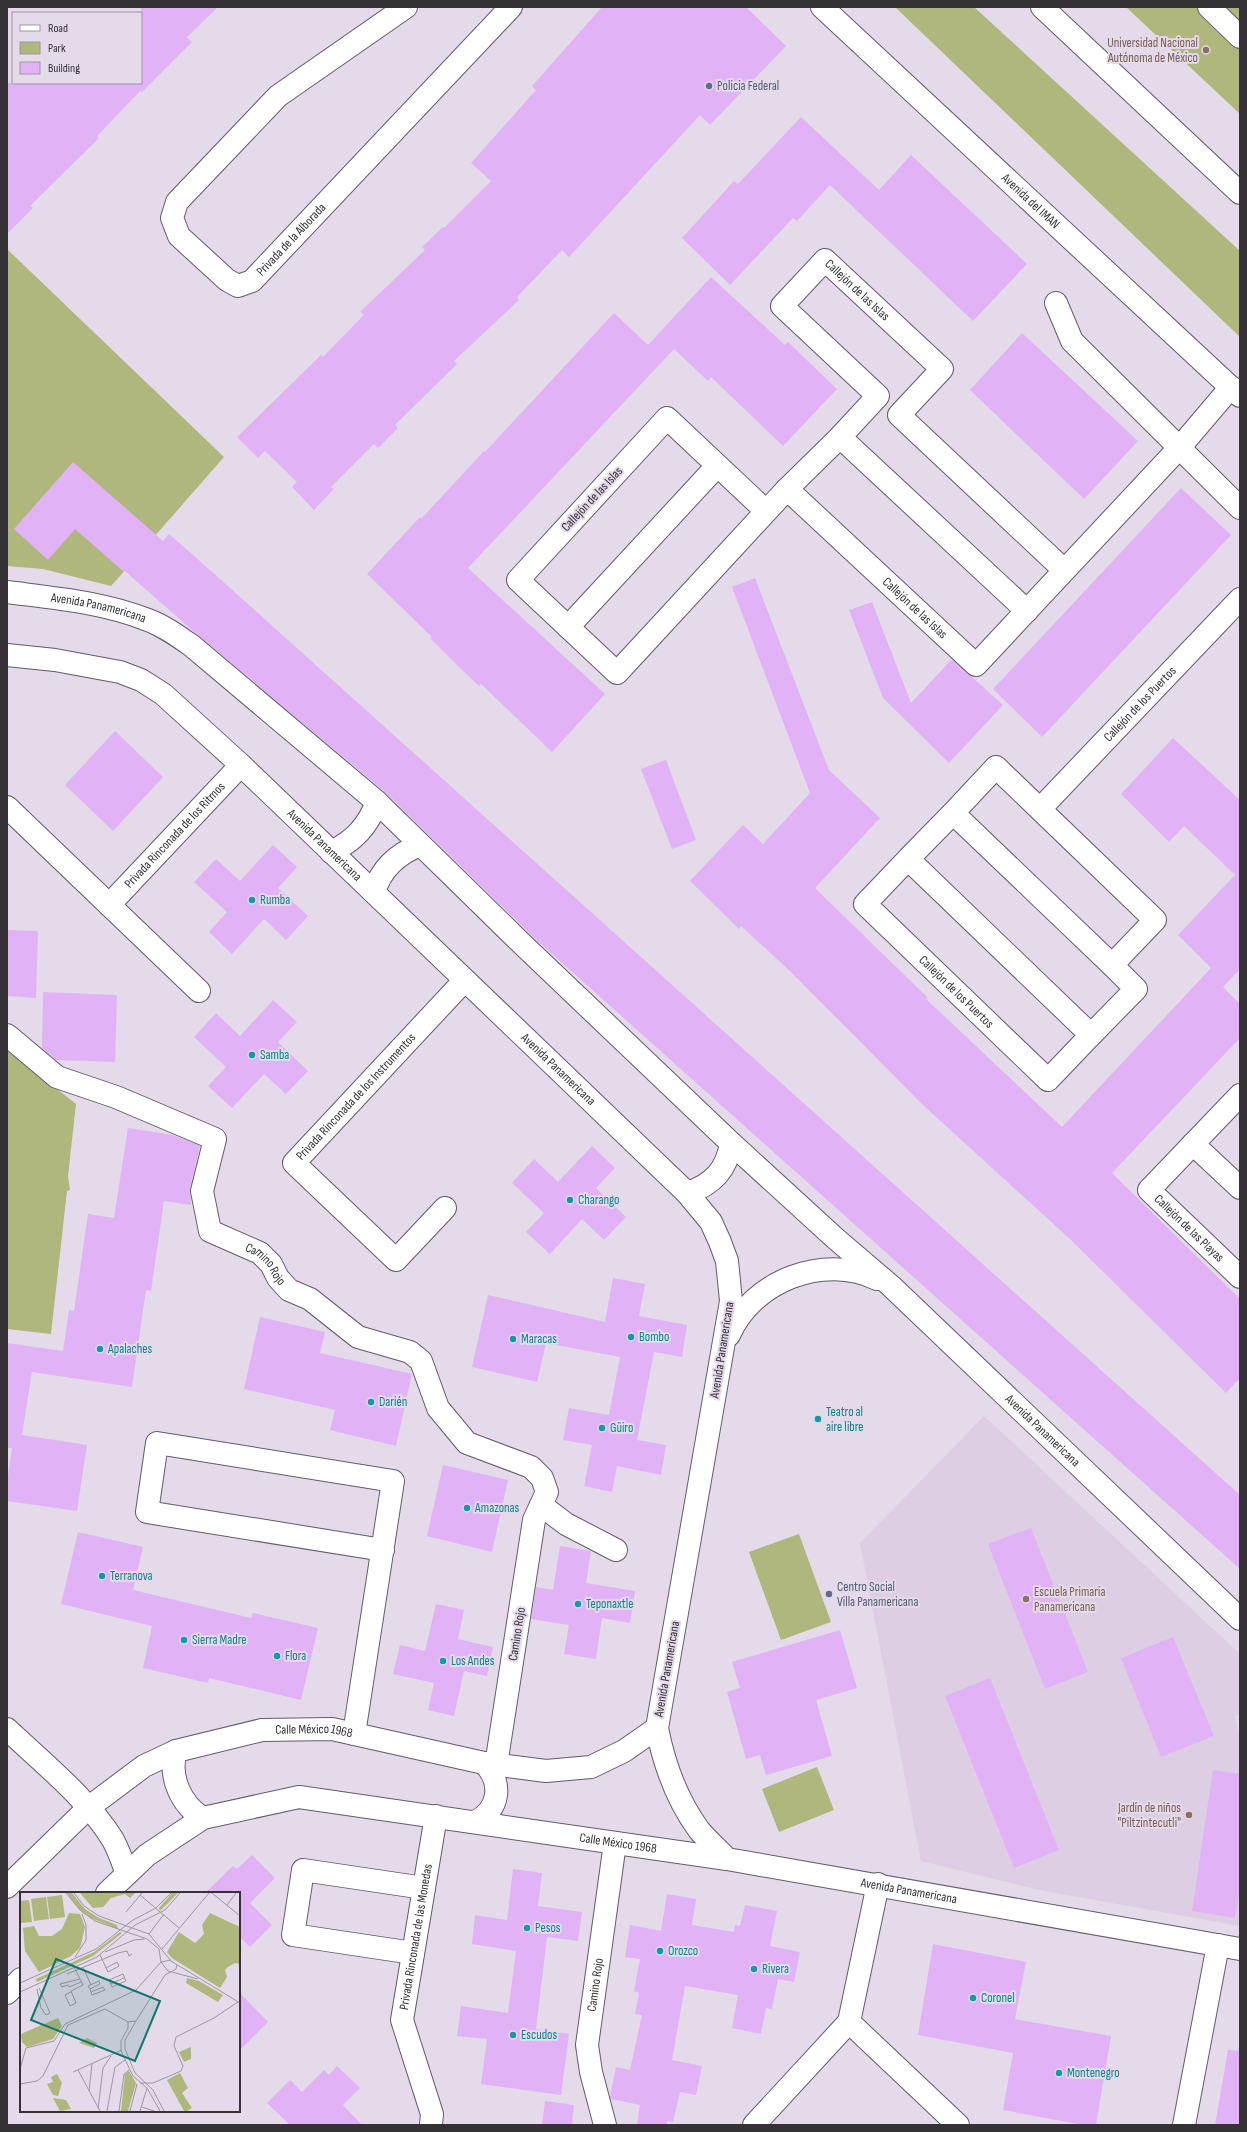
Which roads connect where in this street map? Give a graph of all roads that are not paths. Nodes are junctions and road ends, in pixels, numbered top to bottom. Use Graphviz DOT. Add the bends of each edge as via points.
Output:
graph roads {
  1 [pos="406,7"];
  2 [pos="511,7"];
  3 [pos="822,7"];
  4 [pos="1042,7"];
  5 [pos="1208,7"];
  6 [pos="1240,37"];
  7 [pos="1240,193"];
  8 [pos="1056,303"];
  9 [pos="1236,392"];
  10 [pos="878,396"];
  11 [pos="899,415"];
  12 [pos="840,437"];
  13 [pos="1180,446"];
  14 [pos="717,466"];
  15 [pos="787,489"];
  16 [pos="1240,508"];
  17 [pos="766,511"];
  18 [pos="1064,570"];
  19 [pos="7,592"];
  20 [pos="1240,599"];
  21 [pos="1026,611"];
  22 [pos="568,627"];
  23 [pos="7,655"];
  24 [pos="241,765"];
  25 [pos="376,802"];
  26 [pos="7,807"];
  27 [pos="1040,809"];
  28 [pos="953,813"];
  29 [pos="420,845"];
  30 [pos="331,852"];
  31 [pos="908,859"];
  32 [pos="374,892"];
  33 [pos="109,904"];
  34 [pos="1112,965"];
  35 [pos="464,981"];
  36 [pos="199,991"];
  37 [pos="7,1035"];
  38 [pos="1091,1035"];
  39 [pos="1240,1095"];
  40 [pos="731,1143"];
  41 [pos="1193,1144"];
  42 [pos="1240,1188"];
  43 [pos="687,1193"];
  44 [pos="445,1208"];
  45 [pos="1240,1277"];
  46 [pos="891,1286"];
  47 [pos="723,1348"];
  48 [pos="541,1505"];
  49 [pos="383,1550"];
  50 [pos="616,1550"];
  51 [pos="1240,1619"];
  52 [pos="657,1728"];
  53 [pos="7,1730"];
  54 [pos="354,1734"];
  55 [pos="176,1752"];
  56 [pos="490,1764"];
  57 [pos="88,1808"];
  58 [pos="436,1816"];
  59 [pos="203,1818"];
  60 [pos="475,1822"];
  61 [pos="615,1843"];
  62 [pos="727,1859"];
  63 [pos="126,1874"];
  64 [pos="878,1884"];
  65 [pos="7,1888"];
  66 [pos="424,1888"];
  67 [pos="109,1892"];
  68 [pos="1218,1945"];
  69 [pos="1240,1949"];
  70 [pos="413,1953"];
  71 [pos="20,1980"];
  72 [pos="7,1993"];
  73 [pos="849,2022"];
  74 [pos="759,2124"];
  75 [pos="431,2125"];
  76 [pos="605,2125"];
  77 [pos="958,2125"];
  78 [pos="1184,2125"];
  1 -- 2 [label="street, Privada de la Alborada" via="278,96 177,202 172,218 179,236 228,280 238,286 252,281"];
  3 -- 9 [label="street, Avenida del IMAN"];
  4 -- 7 [label="street"];
  5 -- 6 [label="street"];
  8 -- 13 [label="street" via="1072,341"];
  9 -- 13 [label="street, Callejón de las Islas"];
  10 -- 11 [label="street"];
  10 -- 11 [label="street, Callejón de las Islas" via="782,306 825,260 942,369"];
  10 -- 12 [label="street"];
  11 -- 18 [label="street"];
  12 -- 15 [label="street"];
  12 -- 21 [label="street"];
  13 -- 16 [label="street"];
  13 -- 18 [label="street, Callejón de las Islas"];
  14 -- 17 [label="street, Callejón de las Islas"];
  14 -- 22 [label="street"];
  14 -- 22 [label="street, Callejón de las Islas" via="667,418 518,580"];
  15 -- 17 [label="street, Callejón de las Islas"];
  15 -- 21 [label="street, Callejón de las Islas" via="976,665"];
  17 -- 22 [label="street, Callejón de las Islas" via="617,673"];
  18 -- 21 [label="street, Callejón de las Islas"];
  19 -- 25 [label="street, Avenida Panamericana" via="104,606 147,619 168,629 192,646"];
  20 -- 27 [label="street, Callejón de los Puertos"];
  23 -- 24 [label="street, Avenida Panamericana" via="90,666 120,672 141,680 163,694"];
  24 -- 30 [label="street, Avenida Panamericana"];
  24 -- 33 [label="street, Privada Rinconada de los Ritmos"];
  25 -- 29 [label="street, Avenida Panamericana"];
  25 -- 30 [label="street" via="372,814 358,834"];
  26 -- 33 [label="street"];
  27 -- 28 [label="street, Callejón de los Puertos" via="996,767"];
  27 -- 34 [label="street, Callejón de los Puertos" via="1155,920"];
  28 -- 31 [label="street, Callejón de los Puertos"];
  28 -- 34 [label="street, Callejón de los Puertos"];
  29 -- 32 [label="street" via="408,850 389,864"];
  29 -- 40 [label="street, Avenida Panamericana"];
  30 -- 32 [label="street, Avenida Panamericana"];
  31 -- 38 [label="street"];
  31 -- 38 [label="street, Callejón de los Puertos" via="865,904 882,921 1048,1080"];
  32 -- 35 [label="street, Avenida Panamericana"];
  33 -- 36 [label="street"];
  34 -- 38 [label="street, Callejón de los Puertos" via="1136,989"];
  35 -- 43 [label="street, Avenida Panamericana"];
  35 -- 44 [label="street, Privada Rinconada de los Instrumentos" via="294,1163 396,1260"];
  37 -- 48 [label="street, Camino Rojo" via="57,1077 116,1097 215,1139 202,1191 210,1231 260,1252 289,1290 310,1299 358,1337 410,1352 421,1361 438,1408 467,1443 531,1467 542,1478 547,1492"];
  39 -- 41 [label="street, Callejón de las Playas"];
  40 -- 43 [label="street" via="729,1155 717,1176 708,1184"];
  40 -- 46 [label="street, Avenida Panamericana"];
  41 -- 42 [label="street"];
  41 -- 45 [label="street, Callejón de las Playas" via="1149,1190"];
  43 -- 47 [label="street, Avenida Panamericana" via="711,1222 727,1261 731,1301"];
  46 -- 47 [label="street" via="872,1276 845,1270 811,1271 791,1277 757,1298 739,1318"];
  46 -- 51 [label="street, Avenida Panamericana"];
  47 -- 52 [label="street, Avenida Panamericana"];
  48 -- 50 [label="street" via="566,1524"];
  48 -- 56 [label="street, Camino Rojo" via="534,1520"];
  49 -- 49 [label="street" via="393,1481 158,1443 147,1512"];
  49 -- 54 [label="street"];
  52 -- 56 [label="street, Calle México 1968" via="624,1751 591,1767 546,1771"];
  52 -- 62 [label="street, Avenida Panamericana" via="666,1763 684,1806 700,1831"];
  53 -- 57 [label="street"];
  54 -- 55 [label="street, Calle México 1968" via="332,1729 262,1730"];
  54 -- 56 [label="street, Calle México 1968"];
  55 -- 57 [label="street, Calle México 1968" via="144,1766"];
  55 -- 59 [label="street" via="173,1770 176,1781 188,1806"];
  56 -- 60 [label="street" via="495,1777 497,1796 490,1812"];
  57 -- 63 [label="street" via="113,1841"];
  57 -- 65 [label="street, Calle México 1968"];
  58 -- 59 [label="street, Calle México 1968" via="299,1797"];
  58 -- 60 [label="street, Calle México 1968"];
  58 -- 66 [label="street, Privada Rinconada de las Monedas"];
  59 -- 63 [label="street, Calle México 1968" via="147,1855"];
  60 -- 61 [label="street, Calle México 1968"];
  61 -- 62 [label="street, Calle México 1968"];
  61 -- 76 [label="street, Camino Rojo" via="587,2045 591,2072"];
  62 -- 64 [label="street, Avenida Panamericana"];
  63 -- 67 [label="street, Calle México 1968"];
  64 -- 68 [label="street, Avenida Panamericana"];
  64 -- 73 [label="street"];
  66 -- 70 [label="street, Privada Rinconada de las Monedas"];
  66 -- 70 [label="street" via="303,1870 293,1935"];
  68 -- 69 [label="street, Avenida Panamericana"];
  68 -- 78 [label="street"];
  70 -- 75 [label="street, Privada Rinconada de las Monedas" via="402,2020 432,2114"];
  71 -- 72 [label="street"];
  73 -- 74 [label="street"];
  73 -- 77 [label="street"];
}
